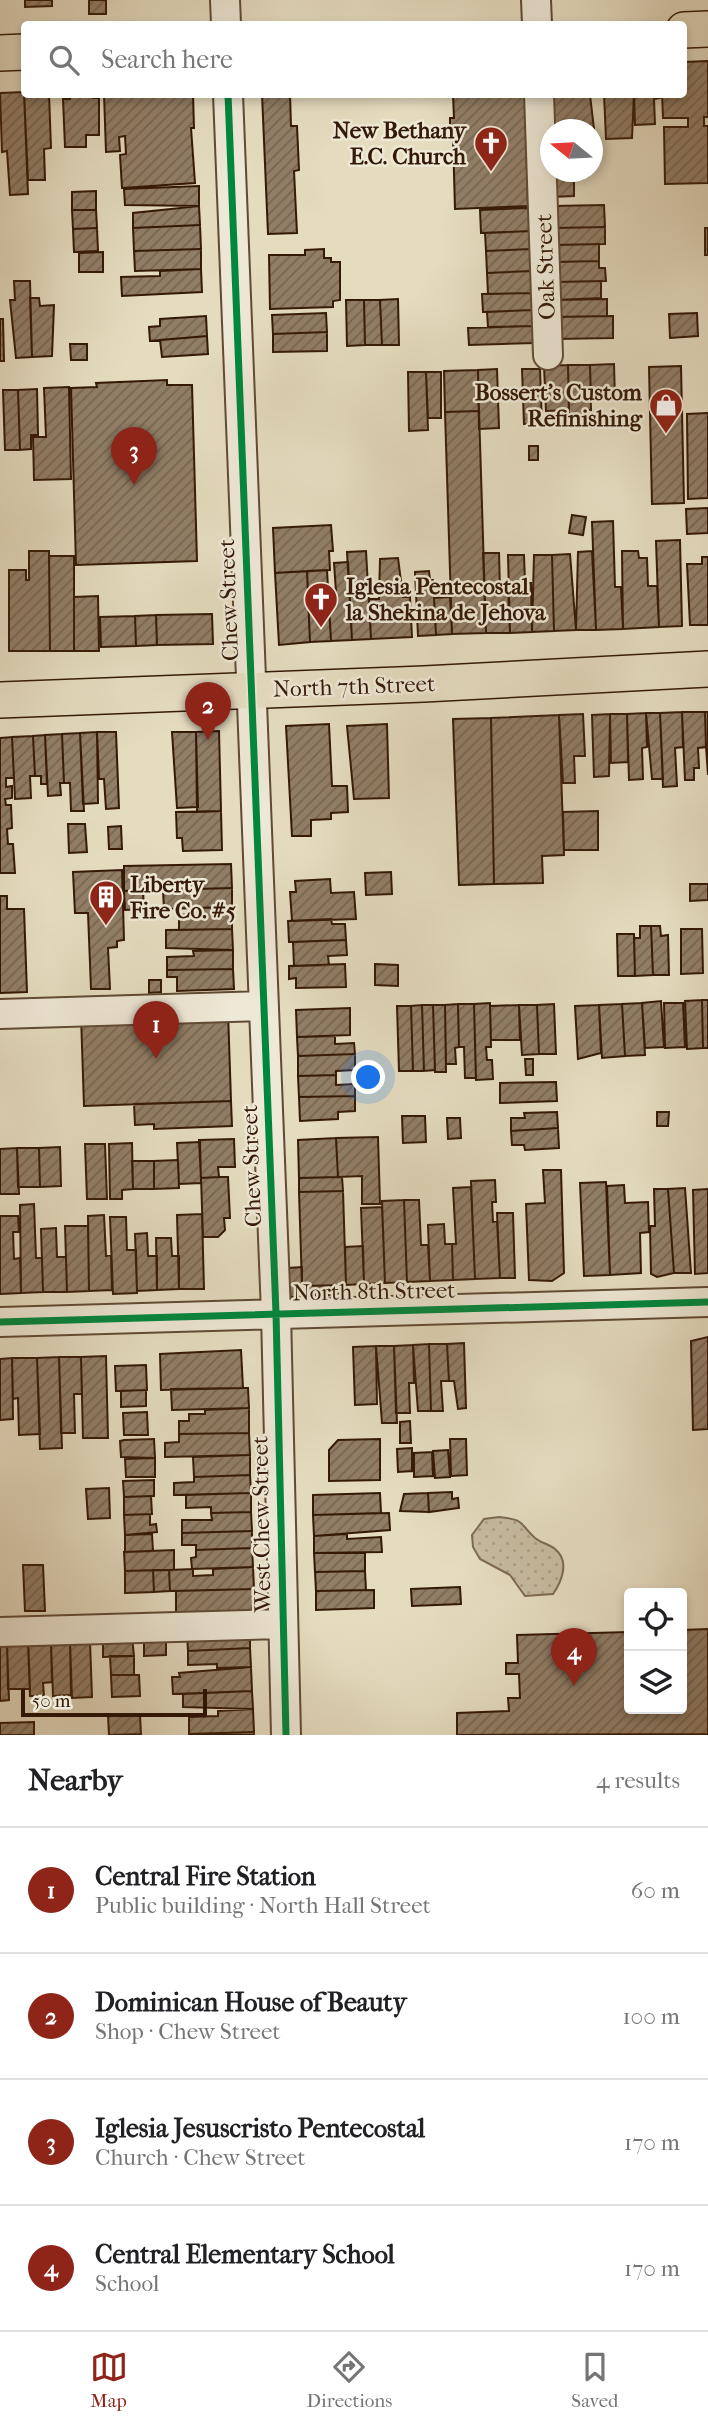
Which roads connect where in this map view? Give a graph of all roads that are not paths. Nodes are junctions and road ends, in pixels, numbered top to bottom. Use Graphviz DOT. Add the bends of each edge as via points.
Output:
graph roads {
  1 [pos="225,0"];
  2 [pos="536,0"];
  3 [pos="226,21"];
  4 [pos="537,21"];
  5 [pos="708,29"];
  6 [pos="687,30"];
  7 [pos="21,52"];
  8 [pos="0,53"];
  9 [pos="228,98"];
  10 [pos="539,98"];
  11 [pos="548,355"];
  12 [pos="708,669"];
  13 [pos="250,690"];
  14 [pos="0,700"];
  15 [pos="263,1006"];
  16 [pos="0,1014"];
  17 [pos="708,1302"];
  18 [pos="276,1313"];
  19 [pos="0,1322"];
  20 [pos="282,1624"];
  21 [pos="0,1632"];
  22 [pos="286,1735"];
  1 -- 3 [label="street"];
  2 -- 4 [label="street"];
  5 -- 6 [label="main road"];
  7 -- 8 [label="main road"];
  9 -- 13 [label="street, Chew Street"];
  10 -- 11 [label="street, Oak Street"];
  12 -- 13 [label="main road, North 7th Street"];
  13 -- 14 [label="main road, North 7th Street"];
  13 -- 15 [label="street, Chew Street"];
  15 -- 16 [label="street"];
  15 -- 18 [label="street, Chew Street"];
  17 -- 18 [label="street, North 8th Street"];
  18 -- 19 [label="street, North 8th Street"];
  18 -- 20 [label="street, West Chew Street"];
  20 -- 21 [label="street"];
  20 -- 22 [label="street, West Chew Street"];
}
